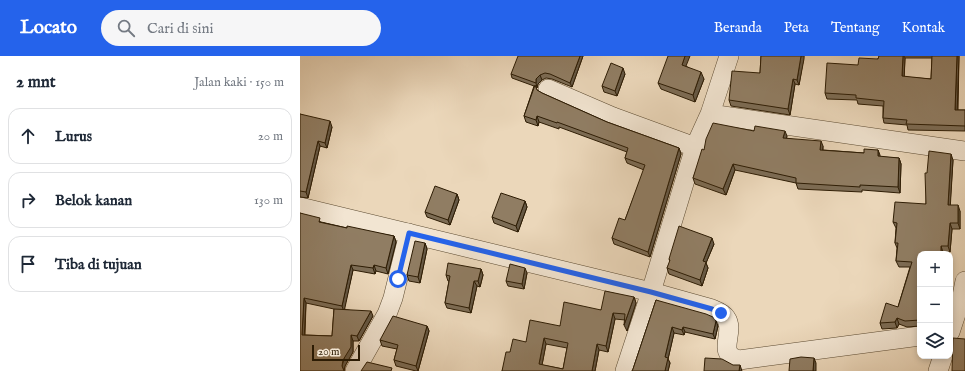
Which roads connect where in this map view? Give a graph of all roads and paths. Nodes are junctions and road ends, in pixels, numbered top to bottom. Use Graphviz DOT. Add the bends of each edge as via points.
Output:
graph roads {
  1 [pos="729,56"];
  2 [pos="548,88"];
  3 [pos="710,114"];
  4 [pos="695,147"];
  5 [pos="965,151"];
  6 [pos="300,207"];
  7 [pos="409,233"];
  8 [pos="965,281"];
  9 [pos="651,292"];
  10 [pos="953,323"];
  11 [pos="953,332"];
  12 [pos="965,332"];
  13 [pos="917,336"];
  14 [pos="942,359"];
  15 [pos="355,371"];
  16 [pos="625,371"];
  17 [pos="938,371"];
  1 -- 3 [label="street"];
  2 -- 4 [label="street" via="613,117"];
  3 -- 4 [label="street"];
  3 -- 5 [label="street"];
  4 -- 9 [label="street"];
  6 -- 7 [label="street"];
  7 -- 9 [label="street"];
  7 -- 15 [label="street" via="387,314"];
  8 -- 10 [label="street"];
  9 -- 13 [label="street" via="721,313 727,318 729,325 728,354 738,360"];
  9 -- 16 [label="street"];
  11 -- 12 [label="street"];
  14 -- 17 [label="street"];
}
